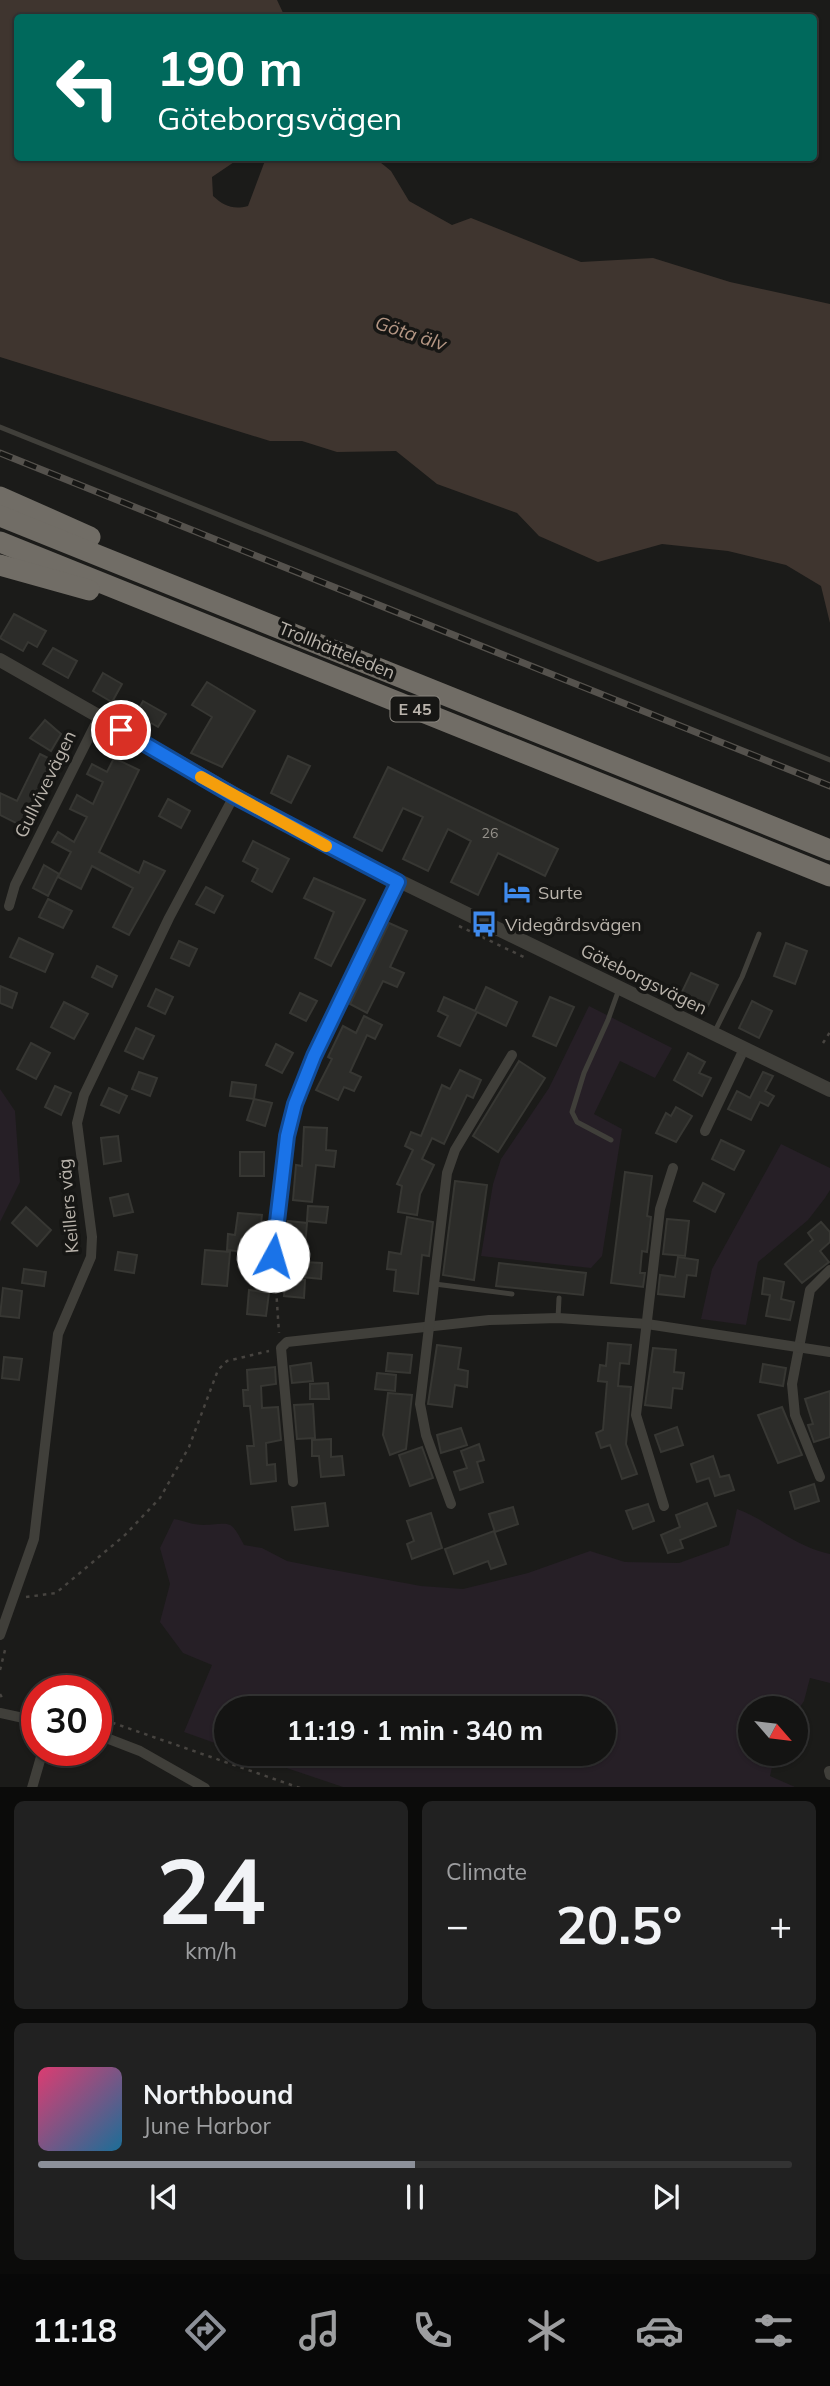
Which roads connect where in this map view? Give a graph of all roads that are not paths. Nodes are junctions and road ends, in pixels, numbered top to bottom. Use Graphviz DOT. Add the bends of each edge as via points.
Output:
graph roads {
  1 [pos="0,427"];
  2 [pos="0,497"];
  3 [pos="0,516"];
  4 [pos="0,542"];
  5 [pos="0,565"];
  6 [pos="187,590"];
  7 [pos="176,612"];
  8 [pos="0,660"];
  9 [pos="99,718"];
  10 [pos="830,760"];
  11 [pos="234,796"];
  12 [pos="830,849"];
  13 [pos="830,876"];
  14 [pos="398,882"];
  15 [pos="9,906"];
  16 [pos="759,934"];
  17 [pos="619,989"];
  18 [pos="714,1034"];
  19 [pos="744,1049"];
  20 [pos="512,1055"];
  21 [pos="830,1090"];
  22 [pos="705,1131"];
  23 [pos="611,1140"];
  24 [pos="673,1168"];
  25 [pos="830,1270"];
  26 [pos="257,1273"];
  27 [pos="433,1284"];
  28 [pos="512,1294"];
  29 [pos="559,1298"];
  30 [pos="558,1318"];
  31 [pos="647,1324"];
  32 [pos="428,1328"];
  33 [pos="800,1346"];
  34 [pos="830,1352"];
  35 [pos="820,1478"];
  36 [pos="293,1482"];
  37 [pos="451,1504"];
  38 [pos="664,1506"];
  39 [pos="0,1635"];
  40 [pos="0,1713"];
  41 [pos="21,1718"];
  42 [pos="112,1740"];
  43 [pos="38,1766"];
  44 [pos="32,1787"];
  45 [pos="205,1787"];
  1 -- 10 [label="lane"];
  2 -- 6 [label="highway" via="120,550"];
  3 -- 6 [label="highway, Trollhätteleden / E 45"];
  4 -- 7 [label="highway, Trollhätteleden / E 45"];
  5 -- 7 [label="highway"];
  6 -- 12 [label="highway, Trollhätteleden / E 45"];
  7 -- 13 [label="highway, Trollhätteleden / E 45"];
  8 -- 9 [label="street, Göteborgsvägen"];
  9 -- 11 [label="street, Göteborgsvägen"];
  9 -- 15 [label="street, Gullvivevägen" via="26,862"];
  11 -- 14 [label="street, Göteborgsvägen"];
  11 -- 39 [label="street, Keillers väg" via="84,1094 77,1123 92,1256 58,1334 34,1539"];
  14 -- 17 [label="street, Göteborgsvägen"];
  14 -- 26 [label="street" via="295,1104 273,1256"];
  16 -- 18 [label="lane"];
  17 -- 18 [label="street, Göteborgsvägen"];
  17 -- 23 [label="lane" via="572,1112 577,1122"];
  18 -- 19 [label="street, Göteborgsvägen"];
  19 -- 21 [label="street, Göteborgsvägen"];
  19 -- 22 [label="street"];
  20 -- 27 [label="street" via="455,1150 447,1173"];
  24 -- 31 [label="street" via="660,1209"];
  25 -- 33 [label="street" via="810,1290"];
  27 -- 28 [label="lane"];
  27 -- 32 [label="street"];
  29 -- 30 [label="lane"];
  30 -- 31 [label="street"];
  30 -- 32 [label="street"];
  31 -- 33 [label="street"];
  31 -- 38 [label="street" via="636,1415"];
  32 -- 36 [label="street" via="286,1342 281,1348"];
  32 -- 37 [label="street" via="420,1404"];
  33 -- 34 [label="street"];
  33 -- 35 [label="street" via="792,1400"];
  40 -- 41 [label="street"];
  42 -- 45 [label="street"];
  43 -- 44 [label="street"];
}
